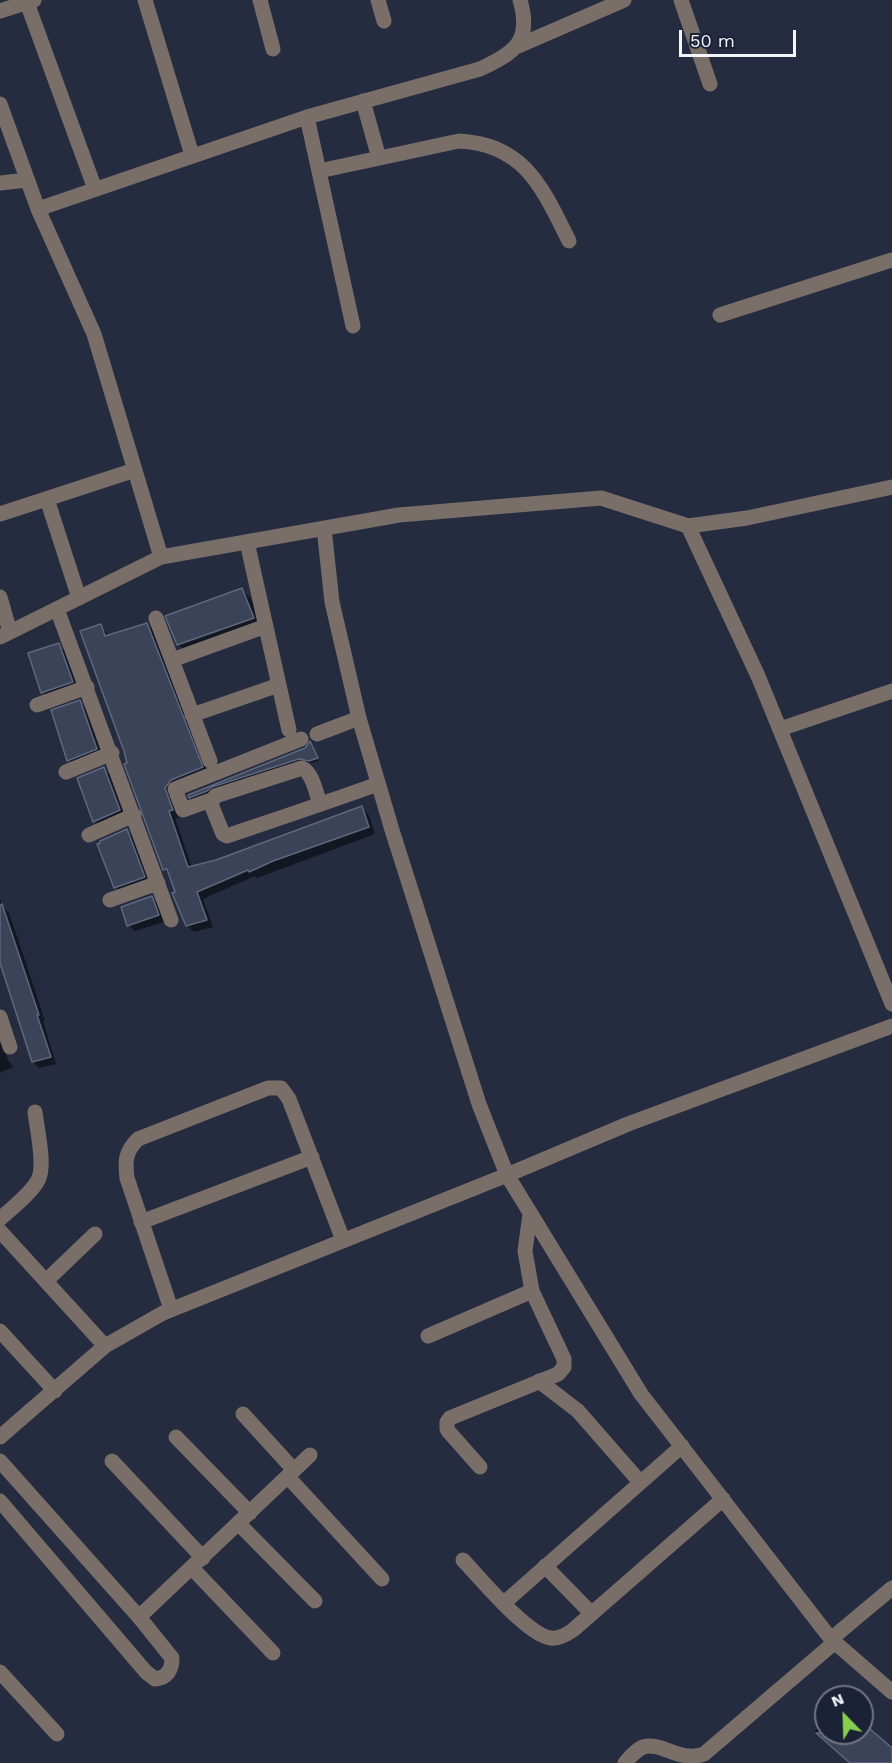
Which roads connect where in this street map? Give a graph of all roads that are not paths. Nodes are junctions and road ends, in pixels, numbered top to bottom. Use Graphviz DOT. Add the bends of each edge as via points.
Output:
graph roads {
  1 [pos="145,0"];
  2 [pos="260,0"];
  3 [pos="378,0"];
  4 [pos="520,0"];
  5 [pos="624,0"];
  6 [pos="681,0"];
  7 [pos="30,1"];
  8 [pos="0,11"];
  9 [pos="384,21"];
  10 [pos="518,46"];
  11 [pos="273,49"];
  12 [pos="710,84"];
  13 [pos="363,101"];
  14 [pos="0,104"];
  15 [pos="307,117"];
  16 [pos="192,155"];
  17 [pos="379,158"];
  18 [pos="319,171"];
  19 [pos="27,180"];
  20 [pos="0,183"];
  21 [pos="95,189"];
  22 [pos="38,209"];
  23 [pos="569,241"];
  24 [pos="892,260"];
  25 [pos="720,315"];
  26 [pos="353,326"];
  27 [pos="135,470"];
  28 [pos="892,488"];
  29 [pos="47,499"];
  30 [pos="0,514"];
  31 [pos="688,526"];
  32 [pos="324,528"];
  33 [pos="247,542"];
  34 [pos="161,557"];
  35 [pos="0,597"];
  36 [pos="80,598"];
  37 [pos="57,609"];
  38 [pos="156,618"];
  39 [pos="266,626"];
  40 [pos="5,634"];
  41 [pos="172,660"];
  42 [pos="279,685"];
  43 [pos="87,687"];
  44 [pos="892,691"];
  45 [pos="37,705"];
  46 [pos="192,715"];
  47 [pos="359,718"];
  48 [pos="780,729"];
  49 [pos="317,734"];
  50 [pos="112,753"];
  51 [pos="210,761"];
  52 [pos="66,772"];
  53 [pos="378,784"];
  54 [pos="211,800"];
  55 [pos="320,804"];
  56 [pos="134,815"];
  57 [pos="89,836"];
  58 [pos="158,883"];
  59 [pos="110,900"];
  60 [pos="171,921"];
  61 [pos="891,997"];
  62 [pos="0,1017"];
  63 [pos="892,1026"];
  64 [pos="10,1047"];
  65 [pos="35,1112"];
  66 [pos="312,1157"];
  67 [pos="507,1175"];
  68 [pos="530,1214"];
  69 [pos="0,1219"];
  70 [pos="141,1222"];
  71 [pos="0,1231"];
  72 [pos="95,1234"];
  73 [pos="343,1240"];
  74 [pos="46,1281"];
  75 [pos="532,1291"];
  76 [pos="171,1309"];
  77 [pos="0,1331"];
  78 [pos="428,1336"];
  79 [pos="105,1346"];
  80 [pos="539,1381"];
  81 [pos="55,1391"];
  82 [pos="243,1414"];
  83 [pos="0,1437"];
  84 [pos="176,1437"];
  85 [pos="682,1446"];
  86 [pos="310,1455"];
  87 [pos="0,1461"];
  88 [pos="112,1461"];
  89 [pos="480,1467"];
  90 [pos="291,1474"];
  91 [pos="640,1482"];
  92 [pos="723,1499"];
  93 [pos="0,1501"];
  94 [pos="244,1518"];
  95 [pos="463,1560"];
  96 [pos="198,1563"];
  97 [pos="545,1566"];
  98 [pos="382,1579"];
  99 [pos="892,1588"];
  100 [pos="315,1601"];
  101 [pos="504,1603"];
  102 [pos="591,1614"];
  103 [pos="139,1617"];
  104 [pos="833,1641"];
  105 [pos="273,1653"];
  106 [pos="0,1672"];
  107 [pos="892,1692"];
  108 [pos="57,1734"];
  109 [pos="697,1760"];
  110 [pos="625,1763"];
  1 -- 16 [label="street"];
  2 -- 11 [label="street"];
  3 -- 9 [label="street"];
  4 -- 10 [label="street" via="525,31"];
  5 -- 10 [label="street"];
  6 -- 12 [label="street"];
  7 -- 8 [label="street"];
  7 -- 21 [label="street"];
  10 -- 13 [label="street" via="504,58 480,69"];
  13 -- 15 [label="street"];
  13 -- 17 [label="street"];
  14 -- 19 [label="street"];
  15 -- 16 [label="street"];
  15 -- 18 [label="street"];
  16 -- 21 [label="street"];
  17 -- 18 [label="street"];
  17 -- 23 [label="street" via="459,141 492,146 525,166"];
  18 -- 26 [label="street"];
  19 -- 20 [label="street"];
  19 -- 22 [label="street"];
  21 -- 22 [label="street"];
  22 -- 27 [label="street" via="94,334"];
  24 -- 25 [label="street"];
  27 -- 29 [label="street"];
  27 -- 34 [label="street"];
  28 -- 31 [label="street"];
  29 -- 30 [label="street"];
  29 -- 36 [label="street"];
  31 -- 32 [label="street" via="601,498 399,515"];
  31 -- 48 [label="street"];
  32 -- 33 [label="street"];
  32 -- 47 [label="street" via="332,602"];
  33 -- 34 [label="street"];
  33 -- 39 [label="street"];
  34 -- 36 [label="street"];
  35 -- 40 [label="street"];
  36 -- 37 [label="street"];
  37 -- 40 [label="street"];
  37 -- 43 [label="street"];
  38 -- 41 [label="street"];
  39 -- 41 [label="street"];
  39 -- 42 [label="street"];
  41 -- 46 [label="street"];
  42 -- 46 [label="street"];
  42 -- 54 [label="street" via="295,734 175,789 183,810"];
  43 -- 45 [label="street"];
  43 -- 50 [label="street"];
  44 -- 48 [label="street"];
  46 -- 51 [label="street"];
  47 -- 49 [label="street"];
  47 -- 53 [label="street"];
  48 -- 61 [label="street"];
  50 -- 52 [label="street"];
  50 -- 56 [label="street"];
  53 -- 55 [label="street"];
  53 -- 67 [label="street" via="478,1104"];
  54 -- 55 [label="street" via="220,828 227,836"];
  54 -- 55 [label="street" via="302,768 310,775"];
  56 -- 57 [label="street"];
  56 -- 58 [label="street"];
  58 -- 59 [label="street"];
  58 -- 60 [label="street"];
  62 -- 64 [label="street"];
  63 -- 67 [label="street" via="628,1124"];
  65 -- 69 [label="street" via="40,1177"];
  66 -- 70 [label="street"];
  66 -- 70 [label="street" via="290,1099 281,1088 268,1088 138,1139 131,1146 125,1162 127,1178"];
  66 -- 73 [label="street"];
  67 -- 68 [label="street"];
  67 -- 73 [label="street"];
  68 -- 75 [label="street" via="525,1251"];
  68 -- 85 [label="street" via="641,1394"];
  70 -- 76 [label="street"];
  71 -- 74 [label="street"];
  72 -- 74 [label="street"];
  73 -- 76 [label="street"];
  74 -- 79 [label="street"];
  75 -- 78 [label="street"];
  75 -- 80 [label="street" via="565,1363 558,1374"];
  76 -- 79 [label="street"];
  77 -- 81 [label="street"];
  79 -- 81 [label="street"];
  80 -- 89 [label="street" via="447,1422 449,1432"];
  80 -- 91 [label="street" via="578,1411"];
  81 -- 83 [label="street"];
  82 -- 90 [label="street"];
  84 -- 94 [label="street"];
  85 -- 91 [label="street"];
  85 -- 92 [label="street"];
  86 -- 90 [label="street"];
  87 -- 103 [label="street"];
  88 -- 96 [label="street"];
  90 -- 94 [label="street"];
  90 -- 98 [label="street"];
  91 -- 97 [label="street"];
  92 -- 102 [label="street"];
  92 -- 104 [label="street"];
  93 -- 103 [label="street" via="146,1672 155,1679 161,1678 172,1666 172,1658"];
  94 -- 96 [label="street"];
  94 -- 100 [label="street"];
  95 -- 101 [label="street"];
  96 -- 103 [label="street"];
  96 -- 105 [label="street"];
  97 -- 101 [label="street"];
  97 -- 102 [label="street"];
  99 -- 104 [label="street"];
  101 -- 102 [label="street" via="527,1625 553,1639 564,1636"];
  104 -- 107 [label="street"];
  104 -- 109 [label="street"];
  106 -- 108 [label="street"];
  109 -- 110 [label="street" via="651,1746 637,1751"];
}
